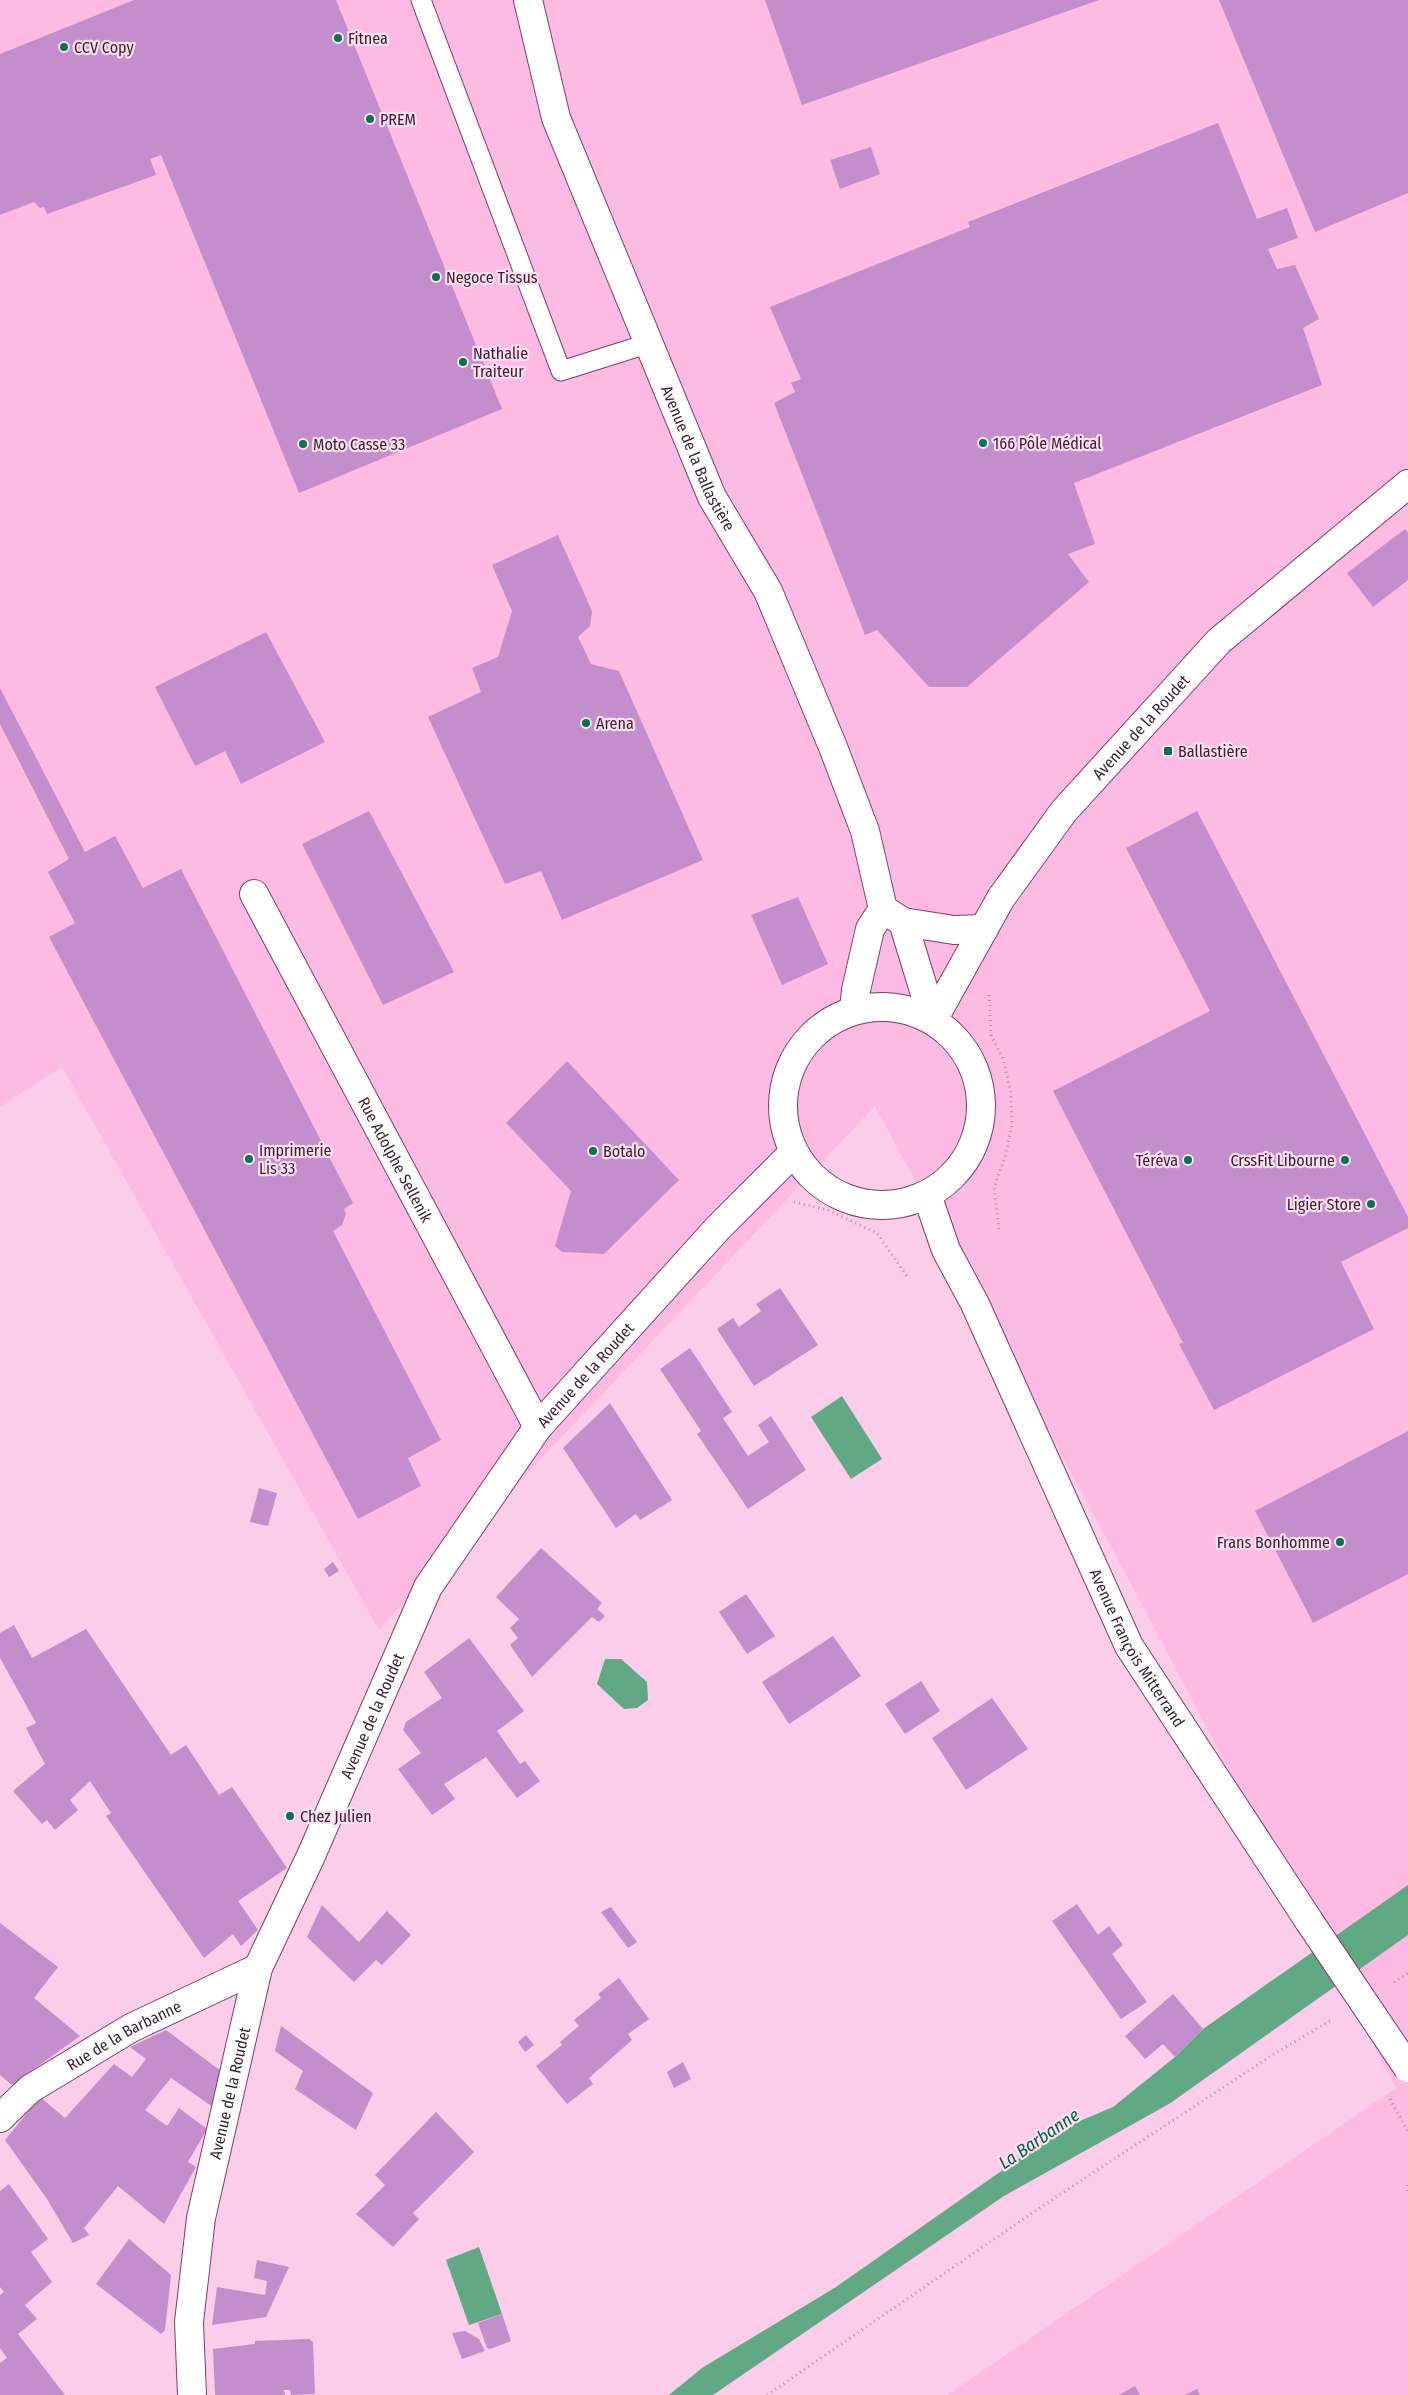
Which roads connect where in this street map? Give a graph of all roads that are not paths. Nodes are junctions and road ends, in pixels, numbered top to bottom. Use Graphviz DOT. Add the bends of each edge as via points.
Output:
graph roads {
  1 [pos="421,0"];
  2 [pos="528,0"];
  3 [pos="650,343"];
  4 [pos="1408,484"];
  5 [pos="254,894"];
  6 [pos="893,915"];
  7 [pos="984,928"];
  8 [pos="854,1010"];
  9 [pos="933,1020"];
  10 [pos="794,1152"];
  11 [pos="927,1194"];
  12 [pos="538,1427"];
  13 [pos="258,1968"];
  14 [pos="1408,2068"];
  15 [pos="0,2118"];
  16 [pos="192,2395"];
  1 -- 3 [label="lane" via="561,371"];
  2 -- 3 [label="street, Avenue de la Ballastière" via="556,118"];
  3 -- 6 [label="street, Avenue de la Ballastière" via="712,497 768,591 834,747"];
  4 -- 7 [label="street, Avenue de la Roudet" via="1219,641 1064,811 1001,898"];
  5 -- 12 [label="street, Rue Adolphe Sellenik"];
  6 -- 7 [label="street" via="954,930"];
  6 -- 8 [label="street" via="870,929"];
  6 -- 9 [label="street, Avenue de la Ballastière"];
  7 -- 9 [label="street, Avenue de la Roudet"];
  8 -- 9 [label="street" via="888,1006"];
  8 -- 10 [label="street" via="839,1015 813,1033 793,1059 783,1090 784,1122"];
  9 -- 11 [label="street" via="956,1040 973,1065 980,1094 980,1124 970,1152 952,1177"];
  10 -- 11 [label="street" via="810,1174 830,1190 854,1201 895,1204"];
  10 -- 12 [label="street, Avenue de la Roudet" via="718,1228"];
  11 -- 14 [label="street, Avenue François Mitterrand, bridge" via="946,1250 975,1304 1129,1646"];
  12 -- 13 [label="street, Avenue de la Roudet" via="428,1587 310,1858"];
  13 -- 15 [label="street, Rue de la Barbanne" via="131,2028 30,2088"];
  13 -- 16 [label="street, Avenue de la Roudet" via="201,2218 188,2322"];
}
